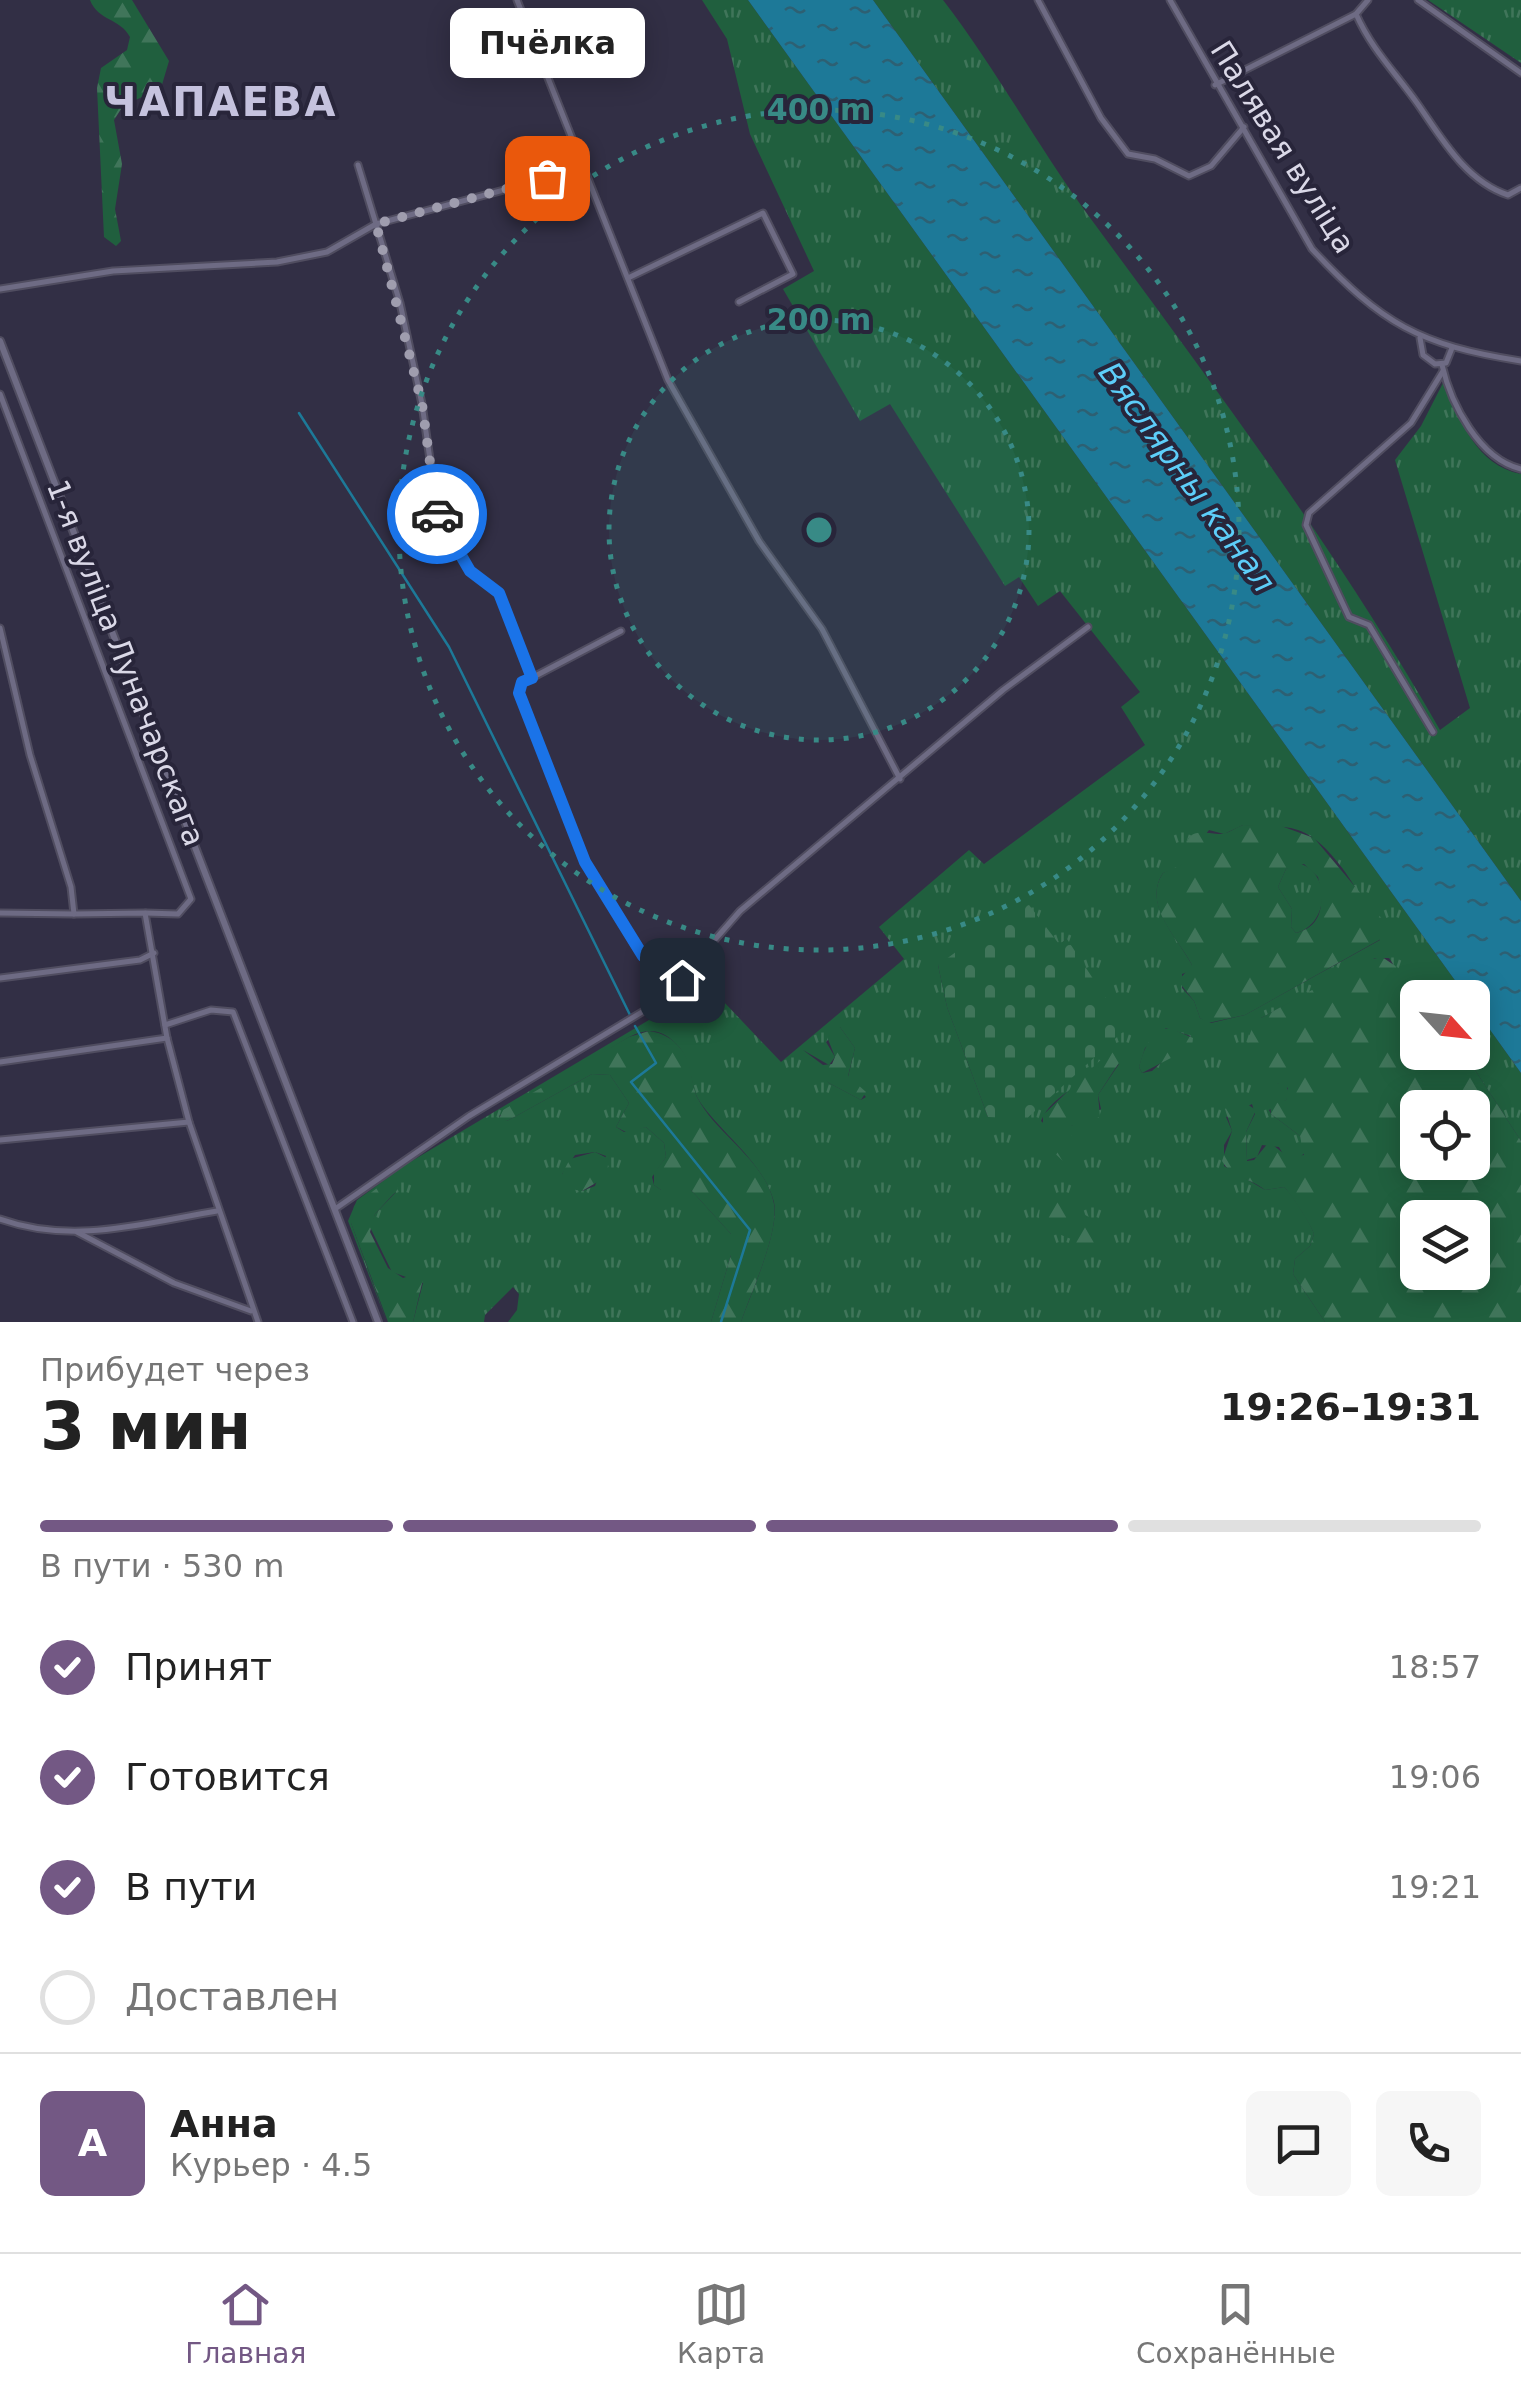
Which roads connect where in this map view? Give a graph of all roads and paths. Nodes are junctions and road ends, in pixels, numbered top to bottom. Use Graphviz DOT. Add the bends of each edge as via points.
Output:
graph roads {
  1 [pos="516,0"];
  2 [pos="1038,0"];
  3 [pos="1170,0"];
  4 [pos="1368,0"];
  5 [pos="1418,0"];
  6 [pos="1356,14"];
  7 [pos="1521,73"];
  8 [pos="1215,85"];
  9 [pos="1244,127"];
  10 [pos="358,164"];
  11 [pos="583,169"];
  12 [pos="1521,188"];
  13 [pos="376,224"];
  14 [pos="628,278"];
  15 [pos="0,288"];
  16 [pos="739,302"];
  17 [pos="1420,338"];
  18 [pos="0,340"];
  19 [pos="1452,348"];
  20 [pos="1521,361"];
  21 [pos="1443,368"];
  22 [pos="0,394"];
  23 [pos="1521,468"];
  24 [pos="1088,627"];
  25 [pos="0,628"];
  26 [pos="621,631"];
  27 [pos="532,678"];
  28 [pos="1432,732"];
  29 [pos="900,779"];
  30 [pos="0,913"];
  31 [pos="145,913"];
  32 [pos="74,914"];
  33 [pos="154,953"];
  34 [pos="0,978"];
  35 [pos="682,980"];
  36 [pos="165,1025"];
  37 [pos="167,1038"];
  38 [pos="0,1062"];
  39 [pos="189,1122"];
  40 [pos="0,1140"];
  41 [pos="334,1209"];
  42 [pos="217,1211"];
  43 [pos="0,1218"];
  44 [pos="76,1232"];
  45 [pos="251,1312"];
  46 [pos="258,1322"];
  47 [pos="353,1322"];
  48 [pos="378,1322"];
  1 -- 11 [label="street"];
  2 -- 9 [label="street" via="1101,118 1128,154 1155,158 1189,176 1211,166"];
  3 -- 8 [label="street, Палявая вуліца"];
  4 -- 6 [label="street"];
  5 -- 7 [label="street"];
  6 -- 8 [label="street"];
  6 -- 12 [label="street" via="1380,60 1452,155 1498,192"];
  8 -- 9 [label="street, Палявая вуліца"];
  9 -- 17 [label="street, Палявая вуліца" via="1312,249 1370,307"];
  10 -- 13 [label="street"];
  11 -- 13 [label="street"];
  11 -- 14 [label="street"];
  13 -- 15 [label="street" via="327,252 277,262 113,270"];
  13 -- 27 [label="street" via="422,404 438,515 470,571 499,593"];
  14 -- 16 [label="street" via="763,213 792,274"];
  14 -- 29 [label="street" via="668,380 759,541 822,629"];
  17 -- 19 [label="street, Палявая вуліца"];
  17 -- 21 [label="street" via="1423,355"];
  18 -- 41 [label="street"];
  19 -- 20 [label="street, Палявая вуліца"];
  19 -- 21 [label="street"];
  21 -- 23 [label="street" via="1472,432 1505,465"];
  21 -- 28 [label="street" via="1411,423 1316,506 1306,525 1349,618 1369,626"];
  22 -- 31 [label="street, 1-я вуліца Луначарскага" via="191,899 178,914"];
  24 -- 29 [label="street"];
  25 -- 32 [label="street"];
  26 -- 27 [label="street"];
  27 -- 35 [label="street" via="519,693 585,862 643,956"];
  29 -- 35 [label="street" via="740,911"];
  30 -- 32 [label="street"];
  31 -- 32 [label="street"];
  31 -- 33 [label="street"];
  33 -- 34 [label="street"];
  33 -- 36 [label="street"];
  35 -- 41 [label="street" via="614,1032 470,1116"];
  36 -- 37 [label="street"];
  36 -- 47 [label="street" via="211,1010 233,1012"];
  37 -- 38 [label="street"];
  37 -- 39 [label="street"];
  39 -- 40 [label="street"];
  39 -- 42 [label="street"];
  41 -- 48 [label="street"];
  42 -- 44 [label="street"];
  42 -- 45 [label="street"];
  43 -- 44 [label="street"];
  44 -- 45 [label="street" via="174,1283"];
  45 -- 46 [label="street"];
}
